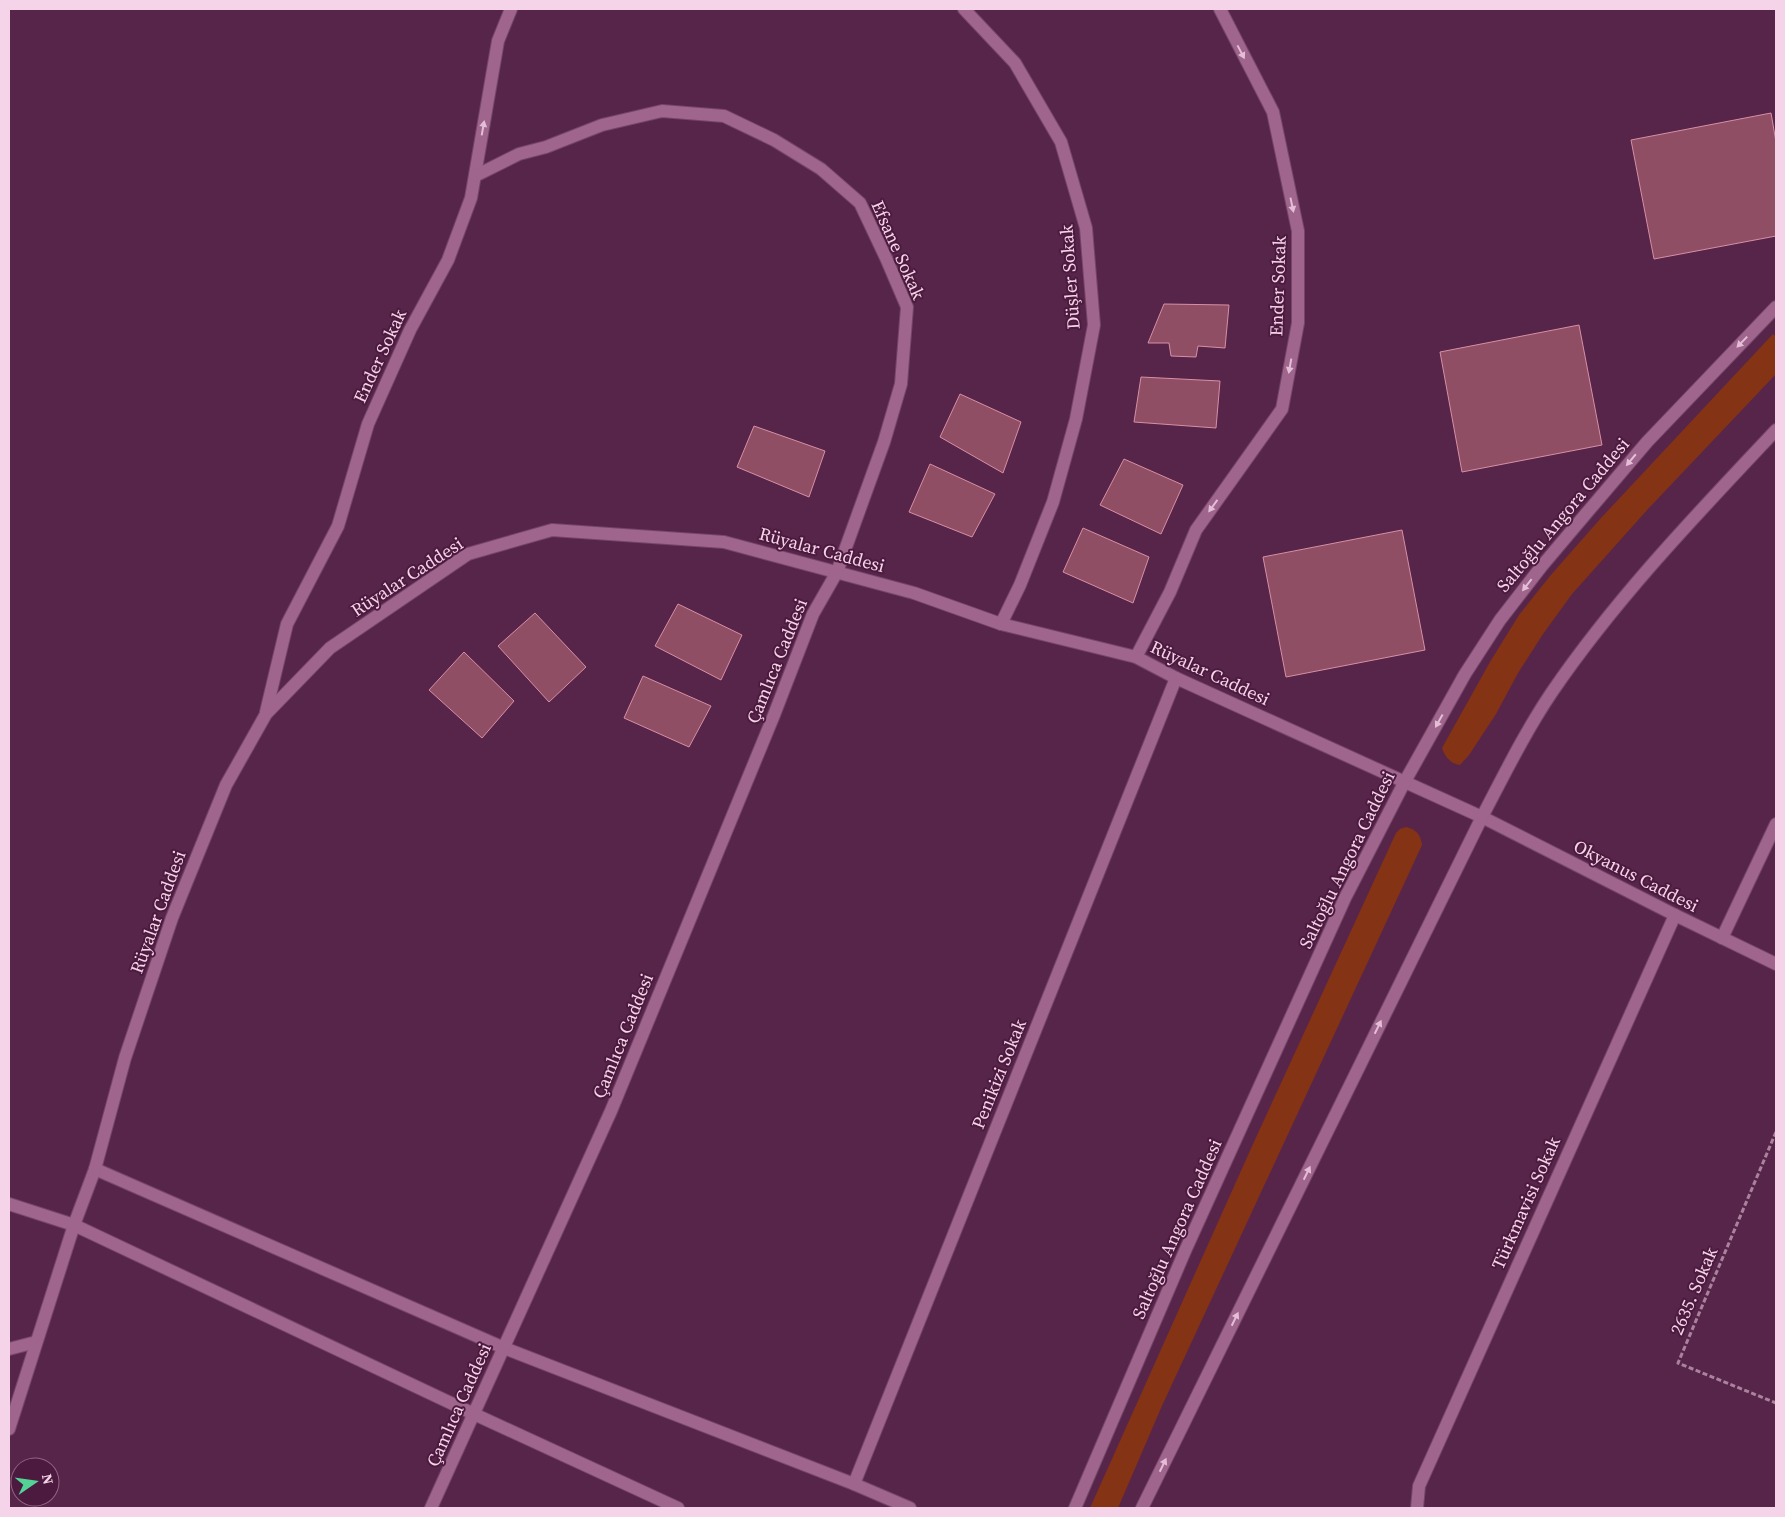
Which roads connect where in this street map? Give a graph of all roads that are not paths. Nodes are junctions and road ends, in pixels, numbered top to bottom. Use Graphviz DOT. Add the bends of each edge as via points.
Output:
graph roads {
  1 [pos="511,9"];
  2 [pos="964,9"];
  3 [pos="1220,9"];
  4 [pos="475,176"];
  5 [pos="1776,307"];
  6 [pos="1776,430"];
  7 [pos="837,572"];
  8 [pos="1001,624"];
  9 [pos="1136,657"];
  10 [pos="1176,678"];
  11 [pos="266,714"];
  12 [pos="1404,783"];
  13 [pos="1482,817"];
  14 [pos="1776,824"];
  15 [pos="1675,915"];
  16 [pos="1722,938"];
  17 [pos="1776,964"];
  18 [pos="95,1169"];
  19 [pos="9,1204"];
  20 [pos="74,1225"];
  21 [pos="36,1342"];
  22 [pos="504,1348"];
  23 [pos="9,1349"];
  24 [pos="474,1414"];
  25 [pos="9,1429"];
  26 [pos="854,1484"];
  27 [pos="431,1508"];
  28 [pos="678,1508"];
  29 [pos="910,1508"];
  30 [pos="1075,1508"];
  31 [pos="1142,1508"];
  32 [pos="1417,1508"];
  4 -- 1 [label="street, Ender Sokak, one-way" via="498,41"];
  2 -- 8 [label="street, Düşler Sokak" via="1015,63 1061,142 1086,228 1094,325 1076,419 1053,502"];
  3 -- 9 [label="street, Ender Sokak, one-way" via="1272,112 1298,231 1298,323 1282,409 1196,530 1170,592"];
  4 -- 7 [label="street, Efsane Sokak" via="519,154 602,125 662,111 724,116 774,140 821,169 860,202 907,307 901,384 884,442"];
  4 -- 11 [label="street, Ender Sokak" via="471,198 448,260 410,330 368,424 338,526 287,624"];
  5 -- 12 [label="street, Saltoğlu Angora Caddesi, one-way" via="1647,442 1500,620 1465,674"];
  6 -- 13 [label="street" via="1693,518 1592,639 1552,692 1520,744"];
  7 -- 8 [label="street, Rüyalar Caddesi" via="914,593"];
  7 -- 11 [label="street, Rüyalar Caddesi" via="724,542 552,530 468,554 330,648"];
  7 -- 22 [label="street, Çamlıca Caddesi" via="812,614 611,1111"];
  8 -- 9 [label="street, Rüyalar Caddesi"];
  9 -- 10 [label="street, Rüyalar Caddesi"];
  10 -- 12 [label="street, Rüyalar Caddesi"];
  10 -- 26 [label="street, Penikizi Sokak"];
  11 -- 18 [label="street, Rüyalar Caddesi" via="226,785 172,918 125,1058"];
  12 -- 13 [label="street, Rüyalar Caddesi"];
  12 -- 30 [label="street, Saltoğlu Angora Caddesi" via="1345,898 1197,1224"];
  13 -- 15 [label="street, Okyanus Caddesi"];
  31 -- 13 [label="street, one-way"];
  14 -- 16 [label="street"];
  15 -- 16 [label="street, Okyanus Caddesi"];
  15 -- 32 [label="street, Türkmavisi Sokak" via="1419,1486"];
  16 -- 17 [label="street, Okyanus Caddesi"];
  18 -- 20 [label="street, Rüyalar Caddesi"];
  18 -- 22 [label="street"];
  19 -- 20 [label="street"];
  20 -- 21 [label="street, Rüyalar Caddesi"];
  20 -- 24 [label="street"];
  21 -- 23 [label="street"];
  21 -- 25 [label="street, Rüyalar Caddesi"];
  22 -- 24 [label="street, Çamlıca Caddesi"];
  22 -- 26 [label="street"];
  24 -- 27 [label="street, Çamlıca Caddesi"];
  24 -- 28 [label="street"];
  26 -- 29 [label="street"];
}
